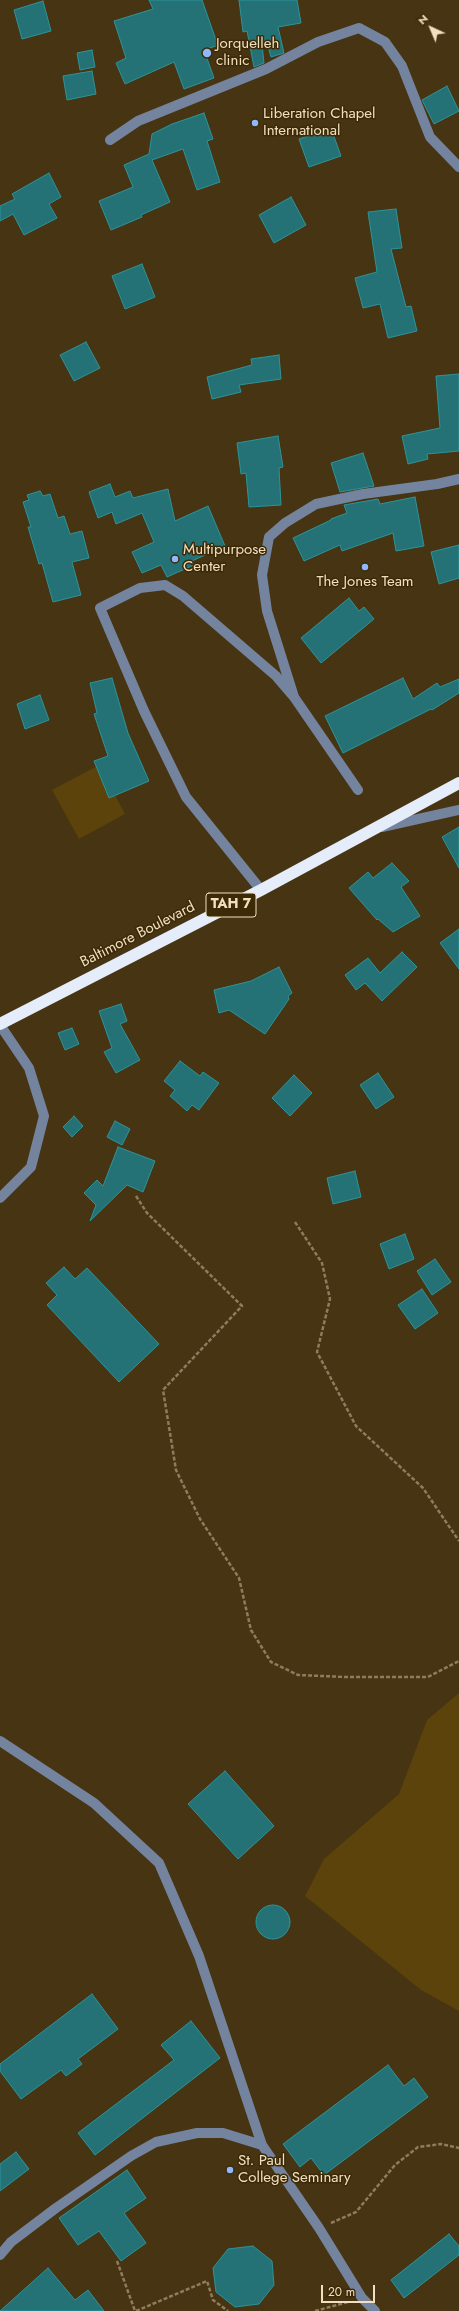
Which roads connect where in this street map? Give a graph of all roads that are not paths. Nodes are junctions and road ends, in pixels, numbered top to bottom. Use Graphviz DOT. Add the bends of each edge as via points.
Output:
graph roads {
  1 [pos="110,140"];
  2 [pos="459,167"];
  3 [pos="459,479"];
  4 [pos="294,697"];
  5 [pos="459,783"];
  6 [pos="358,790"];
  7 [pos="459,810"];
  8 [pos="372,830"];
  9 [pos="261,890"];
  10 [pos="0,1024"];
  11 [pos="0,1198"];
  12 [pos="0,1741"];
  13 [pos="262,2145"];
  14 [pos="0,2255"];
  15 [pos="375,2311"];
  1 -- 2 [label="street" via="138,121 266,69 318,42 359,28 385,42 402,66 430,137"];
  3 -- 4 [label="street" via="316,504 285,523 269,537 262,575 267,611"];
  4 -- 6 [label="street"];
  4 -- 9 [label="street" via="276,676 183,596 165,585 140,588 100,608 144,711 186,797"];
  5 -- 8 [label="highway, Baltimore Boulevard / TAH 7"];
  7 -- 8 [label="street"];
  8 -- 9 [label="highway, Baltimore Boulevard / TAH 7"];
  9 -- 10 [label="highway, Baltimore Boulevard / TAH 7"];
  10 -- 11 [label="street" via="29,1068 44,1116 31,1167"];
  12 -- 13 [label="street" via="94,1803 159,1863 199,1956"];
  13 -- 14 [label="street" via="224,2133 204,2133 156,2142 131,2156 56,2208 11,2242"];
  13 -- 15 [label="street" via="320,2228 362,2298"];
}
